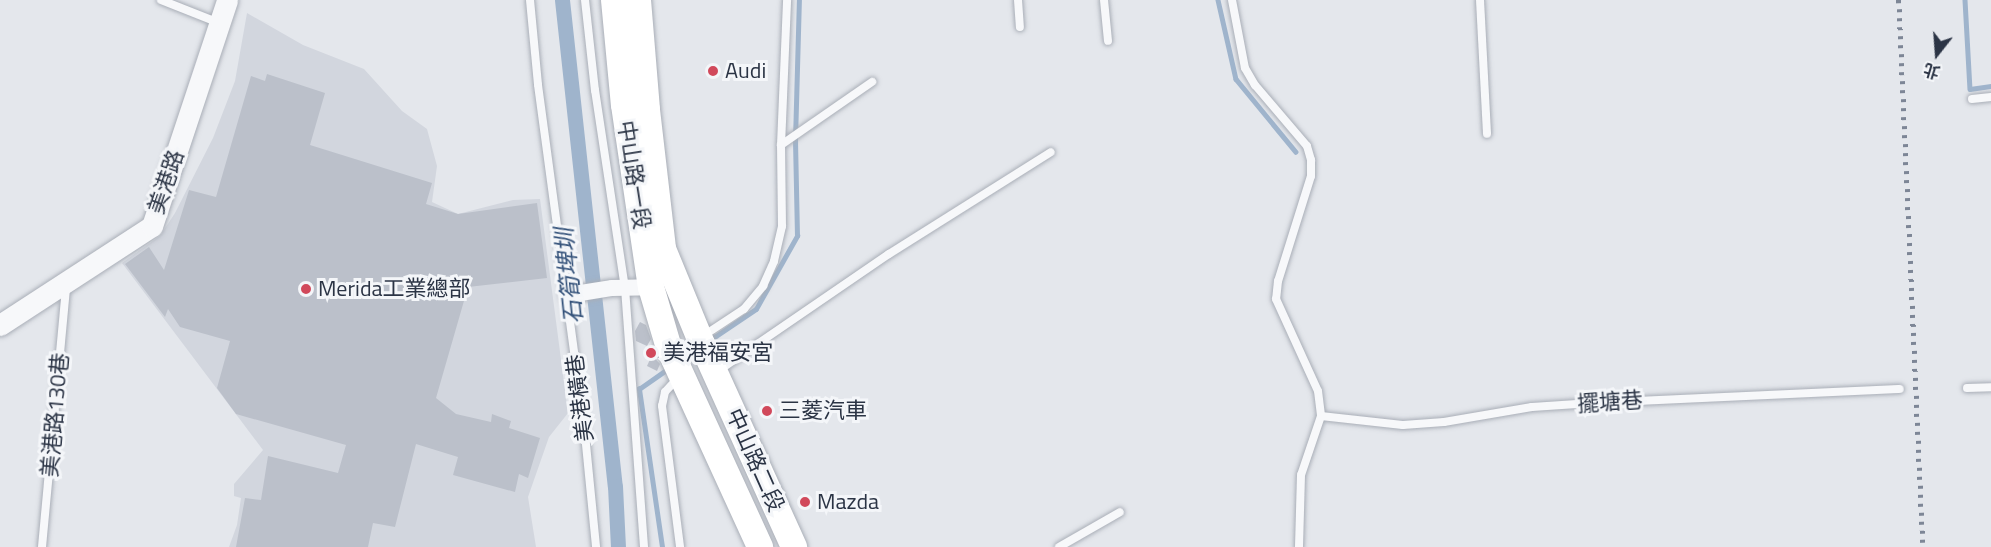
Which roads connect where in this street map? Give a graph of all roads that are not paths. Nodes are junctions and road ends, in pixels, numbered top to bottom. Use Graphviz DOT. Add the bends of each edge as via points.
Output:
graph roads {
  1 [pos="161,0"];
  2 [pos="227,0"];
  3 [pos="530,0"];
  4 [pos="585,0"];
  5 [pos="614,0"];
  6 [pos="638,0"];
  7 [pos="787,0"];
  8 [pos="1018,0"];
  9 [pos="1104,0"];
  10 [pos="1232,0"];
  11 [pos="1480,0"];
  12 [pos="220,24"];
  13 [pos="1020,27"];
  14 [pos="1108,41"];
  15 [pos="872,82"];
  16 [pos="1991,97"];
  17 [pos="1972,99"];
  18 [pos="1486,134"];
  19 [pos="781,145"];
  20 [pos="1051,152"];
  21 [pos="67,283"];
  22 [pos="651,287"];
  23 [pos="619,288"];
  24 [pos="568,295"];
  25 [pos="0,325"];
  26 [pos="701,341"];
  27 [pos="669,348"];
  28 [pos="716,373"];
  29 [pos="680,375"];
  30 [pos="1991,387"];
  31 [pos="1967,388"];
  32 [pos="1900,389"];
  33 [pos="1321,416"];
  34 [pos="1120,512"];
  35 [pos="42,547"];
  36 [pos="596,547"];
  37 [pos="644,547"];
  38 [pos="680,547"];
  39 [pos="760,547"];
  40 [pos="794,547"];
  41 [pos="1059,547"];
  42 [pos="1299,547"];
  1 -- 12 [label="lane"];
  2 -- 12 [label="street, 美港路"];
  3 -- 24 [label="lane, 美港橫巷"];
  4 -- 23 [label="lane"];
  5 -- 22 [label="main road, 中山路一段" via="624,105"];
  6 -- 26 [label="main road, 中山路一段" via="663,249"];
  7 -- 19 [label="lane"];
  8 -- 13 [label="lane"];
  9 -- 14 [label="lane"];
  10 -- 33 [label="lane" via="1245,68 1307,146 1311,160 1306,194 1278,281 1276,299 1318,391"];
  11 -- 18 [label="lane"];
  12 -- 21 [label="street, 美港路" via="152,226"];
  15 -- 19 [label="lane"];
  16 -- 17 [label="lane"];
  19 -- 26 [label="lane" via="782,226 774,261 763,286 744,309"];
  20 -- 28 [label="lane" via="889,254"];
  21 -- 25 [label="street, 美港路"];
  21 -- 35 [label="lane, 美港路130巷"];
  22 -- 23 [label="street"];
  22 -- 27 [label="main road, 中山路一段"];
  23 -- 24 [label="street"];
  23 -- 37 [label="lane"];
  24 -- 36 [label="lane, 美港橫巷"];
  26 -- 28 [label="main road, 中山路一段"];
  27 -- 29 [label="main road, 中山路二段"];
  28 -- 40 [label="main road, 中山路二段"];
  29 -- 38 [label="lane" via="665,392 662,406"];
  29 -- 39 [label="main road, 中山路二段"];
  30 -- 31 [label="lane"];
  32 -- 33 [label="lane, 擺塘巷" via="1532,407 1403,425"];
  33 -- 42 [label="lane" via="1300,475"];
  34 -- 41 [label="lane"];
}
